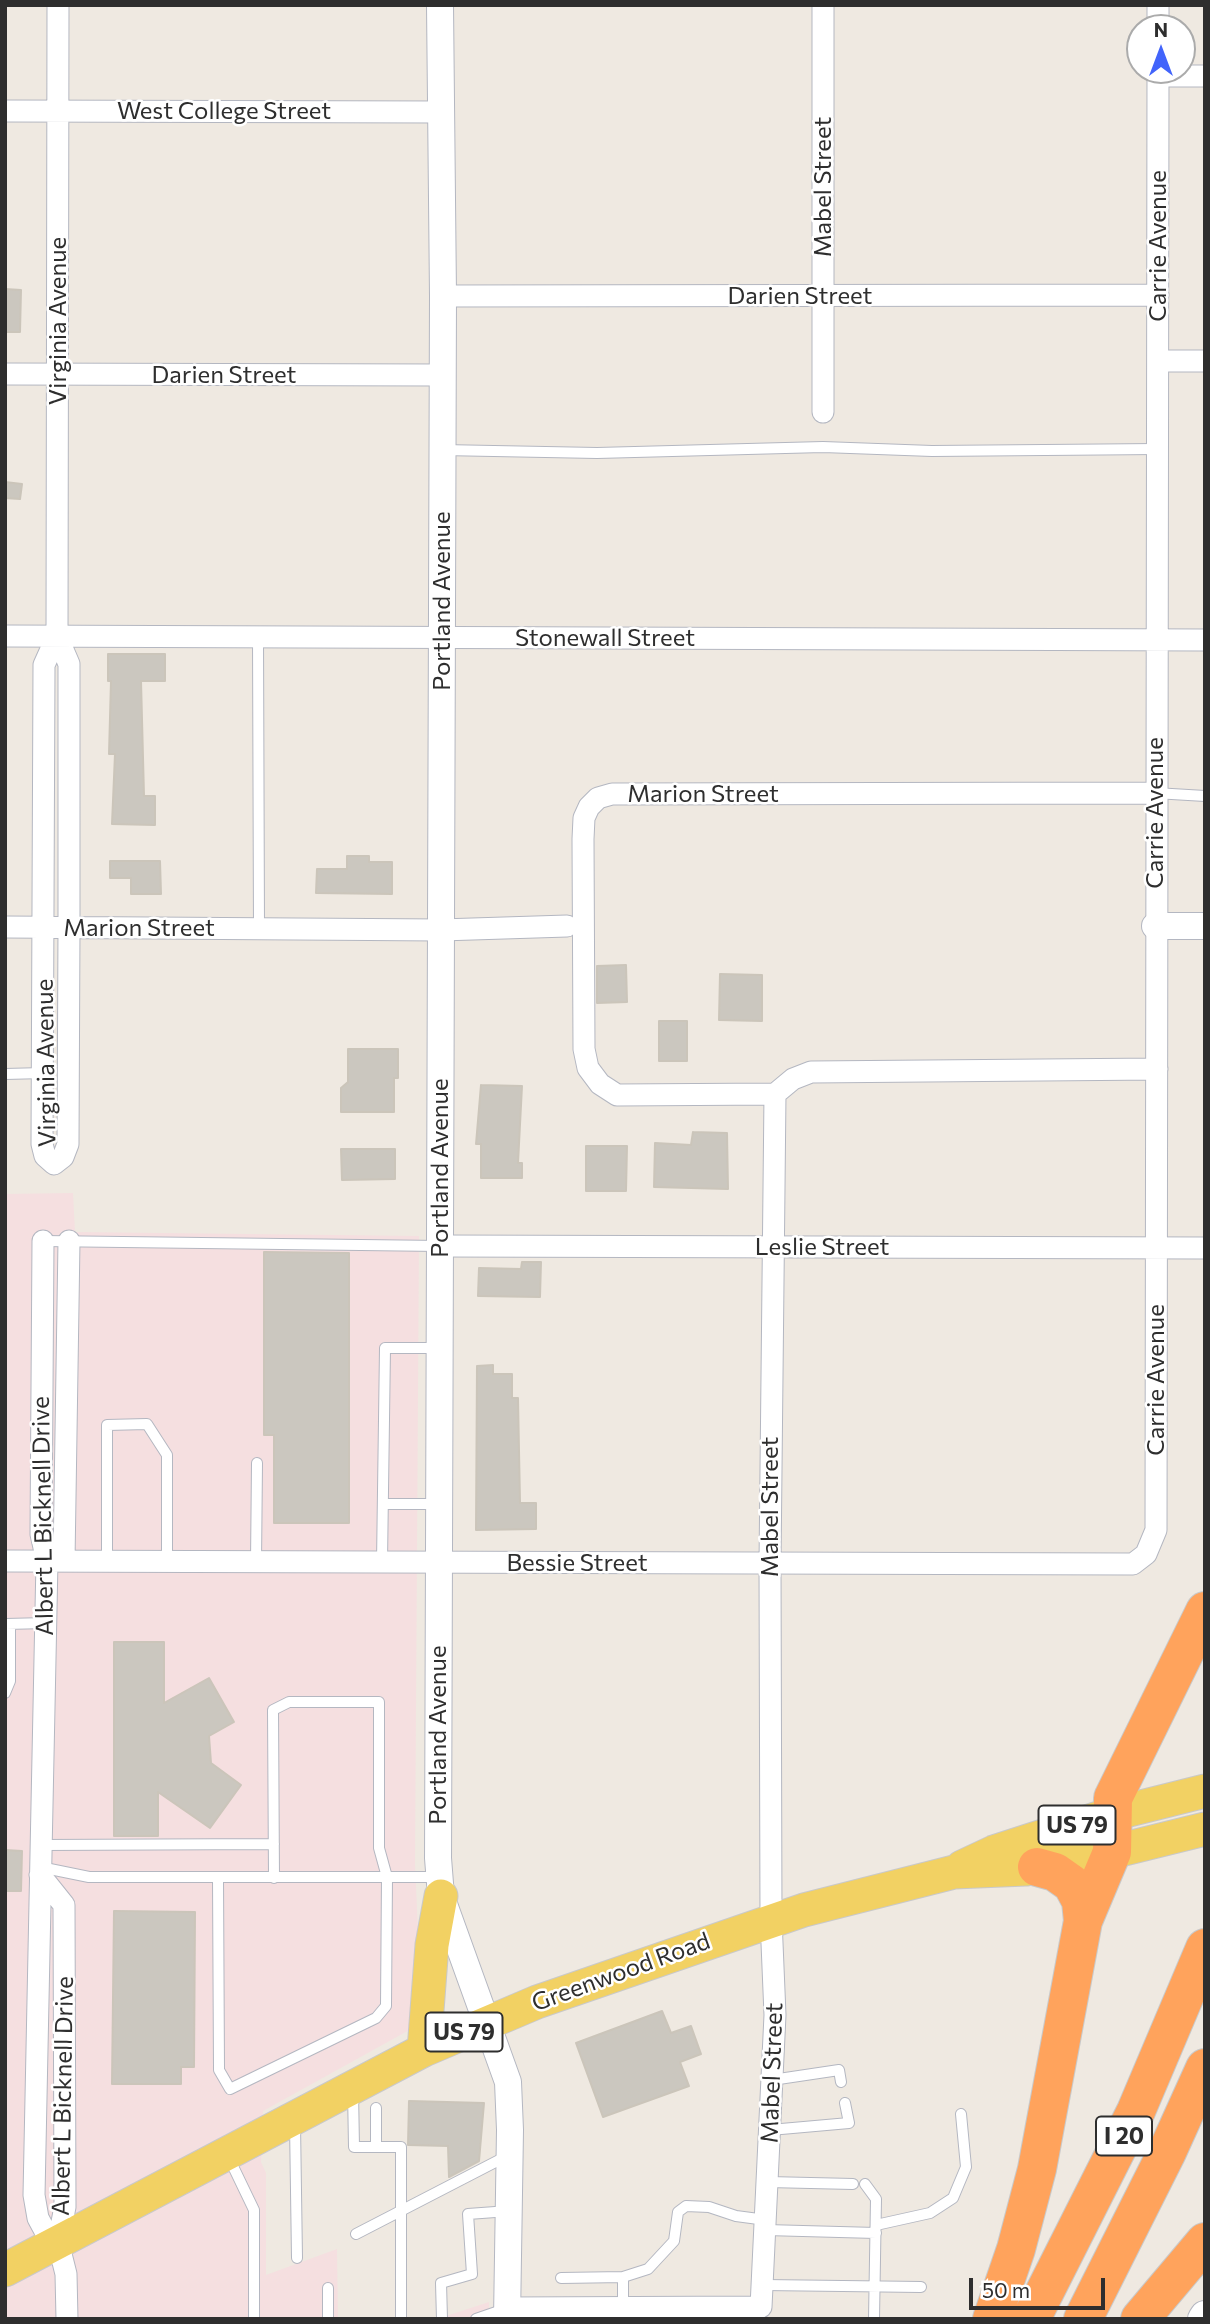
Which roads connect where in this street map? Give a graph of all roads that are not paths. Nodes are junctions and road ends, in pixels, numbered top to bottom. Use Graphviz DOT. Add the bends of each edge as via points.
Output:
graph roads {
  1 [pos="58,5"];
  2 [pos="440,5"];
  3 [pos="823,5"];
  4 [pos="1158,84"];
  5 [pos="5,111"];
  6 [pos="58,111"];
  7 [pos="443,112"];
  8 [pos="1158,295"];
  9 [pos="443,296"];
  10 [pos="824,296"];
  11 [pos="1158,360"];
  12 [pos="1205,360"];
  13 [pos="5,374"];
  14 [pos="58,374"];
  15 [pos="442,375"];
  16 [pos="823,412"];
  17 [pos="1157,449"];
  18 [pos="442,450"];
  19 [pos="5,636"];
  20 [pos="57,636"];
  21 [pos="258,637"];
  22 [pos="442,638"];
  23 [pos="1156,640"];
  24 [pos="1205,640"];
  25 [pos="1155,793"];
  26 [pos="1205,796"];
  27 [pos="567,926"];
  28 [pos="1155,926"];
  29 [pos="1205,926"];
  30 [pos="5,927"];
  31 [pos="44,927"];
  32 [pos="69,928"];
  33 [pos="259,929"];
  34 [pos="441,930"];
  35 [pos="1157,1069"];
  36 [pos="44,1073"];
  37 [pos="5,1074"];
  38 [pos="775,1094"];
  39 [pos="43,1241"];
  40 [pos="69,1241"];
  41 [pos="440,1246"];
  42 [pos="771,1247"];
  43 [pos="1205,1248"];
  44 [pos="1156,1249"];
  45 [pos="439,1348"];
  46 [pos="257,1463"];
  47 [pos="384,1504"];
  48 [pos="439,1504"];
  49 [pos="1146,1554"];
  50 [pos="5,1561"];
  51 [pos="56,1561"];
  52 [pos="107,1561"];
  53 [pos="167,1561"];
  54 [pos="256,1562"];
  55 [pos="383,1562"];
  56 [pos="439,1562"];
  57 [pos="770,1564"];
  58 [pos="1205,1611"];
  59 [pos="46,1623"];
  60 [pos="8,1624"];
  61 [pos="5,1693"];
  62 [pos="1205,1791"];
  63 [pos="1113,1814"];
  64 [pos="1205,1829"];
  65 [pos="274,1844"];
  66 [pos="41,1845"];
  67 [pos="1112,1852"];
  68 [pos="1037,1867"];
  69 [pos="40,1871"];
  70 [pos="954,1872"];
  71 [pos="387,1877"];
  72 [pos="218,1878"];
  73 [pos="274,1878"];
  74 [pos="440,1887"];
  75 [pos="771,1919"];
  76 [pos="1083,1921"];
  77 [pos="1205,1948"];
  78 [pos="486,2022"];
  79 [pos="424,2050"];
  80 [pos="1205,2068"];
  81 [pos="772,2080"];
  82 [pos="841,2082"];
  83 [pos="365,2097"];
  84 [pos="845,2103"];
  85 [pos="961,2114"];
  86 [pos="295,2117"];
  87 [pos="770,2130"];
  88 [pos="376,2147"];
  89 [pos="226,2152"];
  90 [pos="510,2155"];
  91 [pos="768,2182"];
  92 [pos="509,2211"];
  93 [pos="400,2212"];
  94 [pos="767,2225"];
  95 [pos="876,2229"];
  96 [pos="356,2234"];
  97 [pos="58,2242"];
  98 [pos="1205,2242"];
  99 [pos="297,2258"];
  100 [pos="5,2270"];
  101 [pos="623,2277"];
  102 [pos="561,2278"];
  103 [pos="764,2285"];
  104 [pos="875,2287"];
  105 [pos="921,2287"];
  106 [pos="328,2288"];
  107 [pos="623,2308"];
  108 [pos="761,2313"];
  109 [pos="507,2314"];
  110 [pos="67,2319"];
  111 [pos="254,2319"];
  112 [pos="328,2319"];
  113 [pos="401,2319"];
  114 [pos="442,2319"];
  115 [pos="476,2319"];
  116 [pos="874,2319"];
  117 [pos="992,2319"];
  118 [pos="1031,2319"];
  119 [pos="1083,2319"];
  120 [pos="1140,2319"];
  1 -- 6 [label="street, Virginia Avenue"];
  2 -- 7 [label="street, Portland Avenue"];
  3 -- 10 [label="street, Mabel Street"];
  4 -- 8 [label="street, Carrie Avenue"];
  5 -- 6 [label="street, West College Street"];
  6 -- 7 [label="street, West College Street"];
  6 -- 14 [label="street, Virginia Avenue"];
  7 -- 9 [label="street, Portland Avenue"];
  8 -- 10 [label="street, Darien Street"];
  8 -- 11 [label="street, Carrie Avenue"];
  9 -- 10 [label="street, Darien Street"];
  9 -- 15 [label="street, Portland Avenue"];
  10 -- 16 [label="street, Mabel Street"];
  11 -- 12 [label="street"];
  11 -- 17 [label="street, Carrie Avenue"];
  13 -- 14 [label="street, Darien Street"];
  14 -- 15 [label="street, Darien Street"];
  14 -- 20 [label="street, Virginia Avenue"];
  15 -- 18 [label="street, Portland Avenue"];
  17 -- 18 [label="lane"];
  17 -- 23 [label="street, Carrie Avenue"];
  18 -- 22 [label="street, Portland Avenue"];
  19 -- 20 [label="street, Stonewall Street"];
  20 -- 21 [label="street, Stonewall Street"];
  20 -- 31 [label="street, Virginia Avenue" via="44,665"];
  20 -- 32 [label="street, Virginia Avenue" via="69,664"];
  21 -- 22 [label="street, Stonewall Street"];
  21 -- 33 [label="lane"];
  22 -- 23 [label="street, Stonewall Street"];
  22 -- 34 [label="street, Portland Avenue"];
  23 -- 24 [label="street, Stonewall Street"];
  23 -- 25 [label="street, Carrie Avenue"];
  25 -- 26 [label="lane"];
  25 -- 28 [label="street, Carrie Avenue"];
  25 -- 38 [label="street, Marion Street" via="612,794 598,798 584,818 583,839 584,1049 588,1068 600,1084 617,1095"];
  27 -- 34 [label="street, Marion Street"];
  28 -- 29 [label="street"];
  28 -- 35 [label="street, Carrie Avenue"];
  30 -- 31 [label="street, Marion Street"];
  31 -- 32 [label="street, Marion Street"];
  31 -- 36 [label="street, Virginia Avenue"];
  32 -- 33 [label="street, Marion Street"];
  32 -- 36 [label="street, Virginia Avenue" via="68,1144 54,1164 45,1156 42,1144"];
  33 -- 34 [label="street, Marion Street"];
  34 -- 41 [label="street, Portland Avenue"];
  35 -- 38 [label="street" via="811,1072"];
  35 -- 44 [label="street, Carrie Avenue"];
  36 -- 37 [label="lane"];
  38 -- 42 [label="street, Mabel Street"];
  39 -- 40 [label="lane"];
  39 -- 51 [label="street, Albert L Bicknell Drive" via="41,1534"];
  40 -- 41 [label="lane"];
  40 -- 51 [label="street, Albert L Bicknell Drive"];
  41 -- 42 [label="street, Leslie Street"];
  41 -- 45 [label="street, Portland Avenue"];
  42 -- 44 [label="street, Leslie Street"];
  42 -- 57 [label="street, Mabel Street"];
  43 -- 44 [label="street, Leslie Street"];
  44 -- 49 [label="street, Carrie Avenue" via="1156,1530"];
  45 -- 47 [label="lane" via="385,1348"];
  45 -- 48 [label="street, Portland Avenue"];
  46 -- 54 [label="lane"];
  47 -- 48 [label="lane"];
  47 -- 55 [label="lane"];
  48 -- 56 [label="street, Portland Avenue"];
  49 -- 57 [label="street, Bessie Street" via="1133,1564"];
  50 -- 51 [label="street, Bessie Street"];
  51 -- 52 [label="street, Bessie Street"];
  51 -- 59 [label="street, Albert L Bicknell Drive"];
  52 -- 53 [label="street, Bessie Street"];
  52 -- 53 [label="lane" via="107,1425 147,1424 167,1455"];
  53 -- 54 [label="street, Bessie Street"];
  54 -- 55 [label="street, Bessie Street"];
  55 -- 56 [label="street, Bessie Street"];
  56 -- 57 [label="street, Bessie Street"];
  56 -- 74 [label="street, Portland Avenue"];
  57 -- 75 [label="street, Mabel Street"];
  58 -- 63 [label="highway" via="1116,1788"];
  59 -- 60 [label="lane"];
  59 -- 66 [label="street, Albert L Bicknell Drive"];
  60 -- 61 [label="lane" via="10,1681"];
  62 -- 63 [label="main road, Greenwood Road / US 79"];
  63 -- 67 [label="highway"];
  63 -- 70 [label="main road, Greenwood Road / US 79" via="994,1852"];
  64 -- 67 [label="main road, Greenwood Road / US 79"];
  65 -- 66 [label="lane"];
  65 -- 71 [label="lane" via="273,1710 289,1702 379,1702 379,1849"];
  65 -- 73 [label="lane"];
  66 -- 69 [label="street, Albert L Bicknell Drive"];
  67 -- 68 [label="main road, Greenwood Road / US 79"];
  67 -- 76 [label="highway"];
  68 -- 70 [label="main road, Greenwood Road / US 79"];
  68 -- 76 [label="highway" via="1072,1884 1081,1901"];
  69 -- 72 [label="lane" via="89,1877"];
  69 -- 97 [label="street, Albert L Bicknell Drive" via="64,1905 65,2207"];
  69 -- 97 [label="street, Albert L Bicknell Drive" via="34,2206 45,2231"];
  70 -- 75 [label="main road, Greenwood Road / US 79"];
  71 -- 72 [label="lane" via="386,2006 376,2018 230,2089 219,2070"];
  71 -- 73 [label="lane"];
  71 -- 74 [label="lane"];
  72 -- 73 [label="lane"];
  74 -- 78 [label="street, Portland Avenue"];
  74 -- 79 [label="main road"];
  75 -- 78 [label="main road, Greenwood Road / US 79"];
  75 -- 81 [label="street, Mabel Street"];
  76 -- 117 [label="highway" via="1037,2169"];
  77 -- 118 [label="highway, I 20" via="1136,2112"];
  78 -- 79 [label="main road, Greenwood Road / US 79"];
  78 -- 90 [label="street, Portland Avenue" via="508,2082"];
  79 -- 83 [label="main road, Greenwood Road / US 79"];
  80 -- 119 [label="highway, I 20"];
  81 -- 82 [label="lane" via="839,2070"];
  81 -- 87 [label="street, Mabel Street"];
  83 -- 86 [label="main road, Greenwood Road / US 79"];
  83 -- 88 [label="lane"];
  83 -- 88 [label="lane" via="354,2147"];
  84 -- 87 [label="lane" via="849,2123"];
  85 -- 95 [label="lane" via="966,2167 953,2198 930,2213"];
  86 -- 89 [label="main road, Greenwood Road / US 79"];
  86 -- 99 [label="lane"];
  87 -- 91 [label="street, Mabel Street"];
  88 -- 93 [label="lane" via="401,2147"];
  89 -- 97 [label="main road, Greenwood Road / US 79"];
  89 -- 111 [label="lane" via="254,2210"];
  90 -- 92 [label="street, Portland Avenue"];
  90 -- 93 [label="lane"];
  91 -- 94 [label="street, Mabel Street"];
  91 -- 95 [label="lane" via="859,2184 876,2199"];
  92 -- 109 [label="street, Portland Avenue"];
  92 -- 114 [label="lane" via="468,2214 472,2274 441,2283"];
  93 -- 96 [label="lane"];
  93 -- 113 [label="lane"];
  94 -- 95 [label="lane"];
  94 -- 101 [label="lane" via="709,2207 686,2206 678,2212 676,2236 668,2248 648,2269"];
  94 -- 103 [label="street, Mabel Street"];
  95 -- 104 [label="lane"];
  97 -- 100 [label="main road, Greenwood Road / US 79"];
  97 -- 110 [label="street" via="66,2274"];
  98 -- 120 [label="highway"];
  101 -- 102 [label="lane"];
  101 -- 107 [label="lane"];
  103 -- 104 [label="lane"];
  103 -- 108 [label="street, Mabel Street"];
  104 -- 105 [label="lane"];
  104 -- 116 [label="lane"];
  106 -- 112 [label="lane"];
  107 -- 108 [label="street"];
  107 -- 109 [label="street"];
  109 -- 115 [label="lane"];
}
